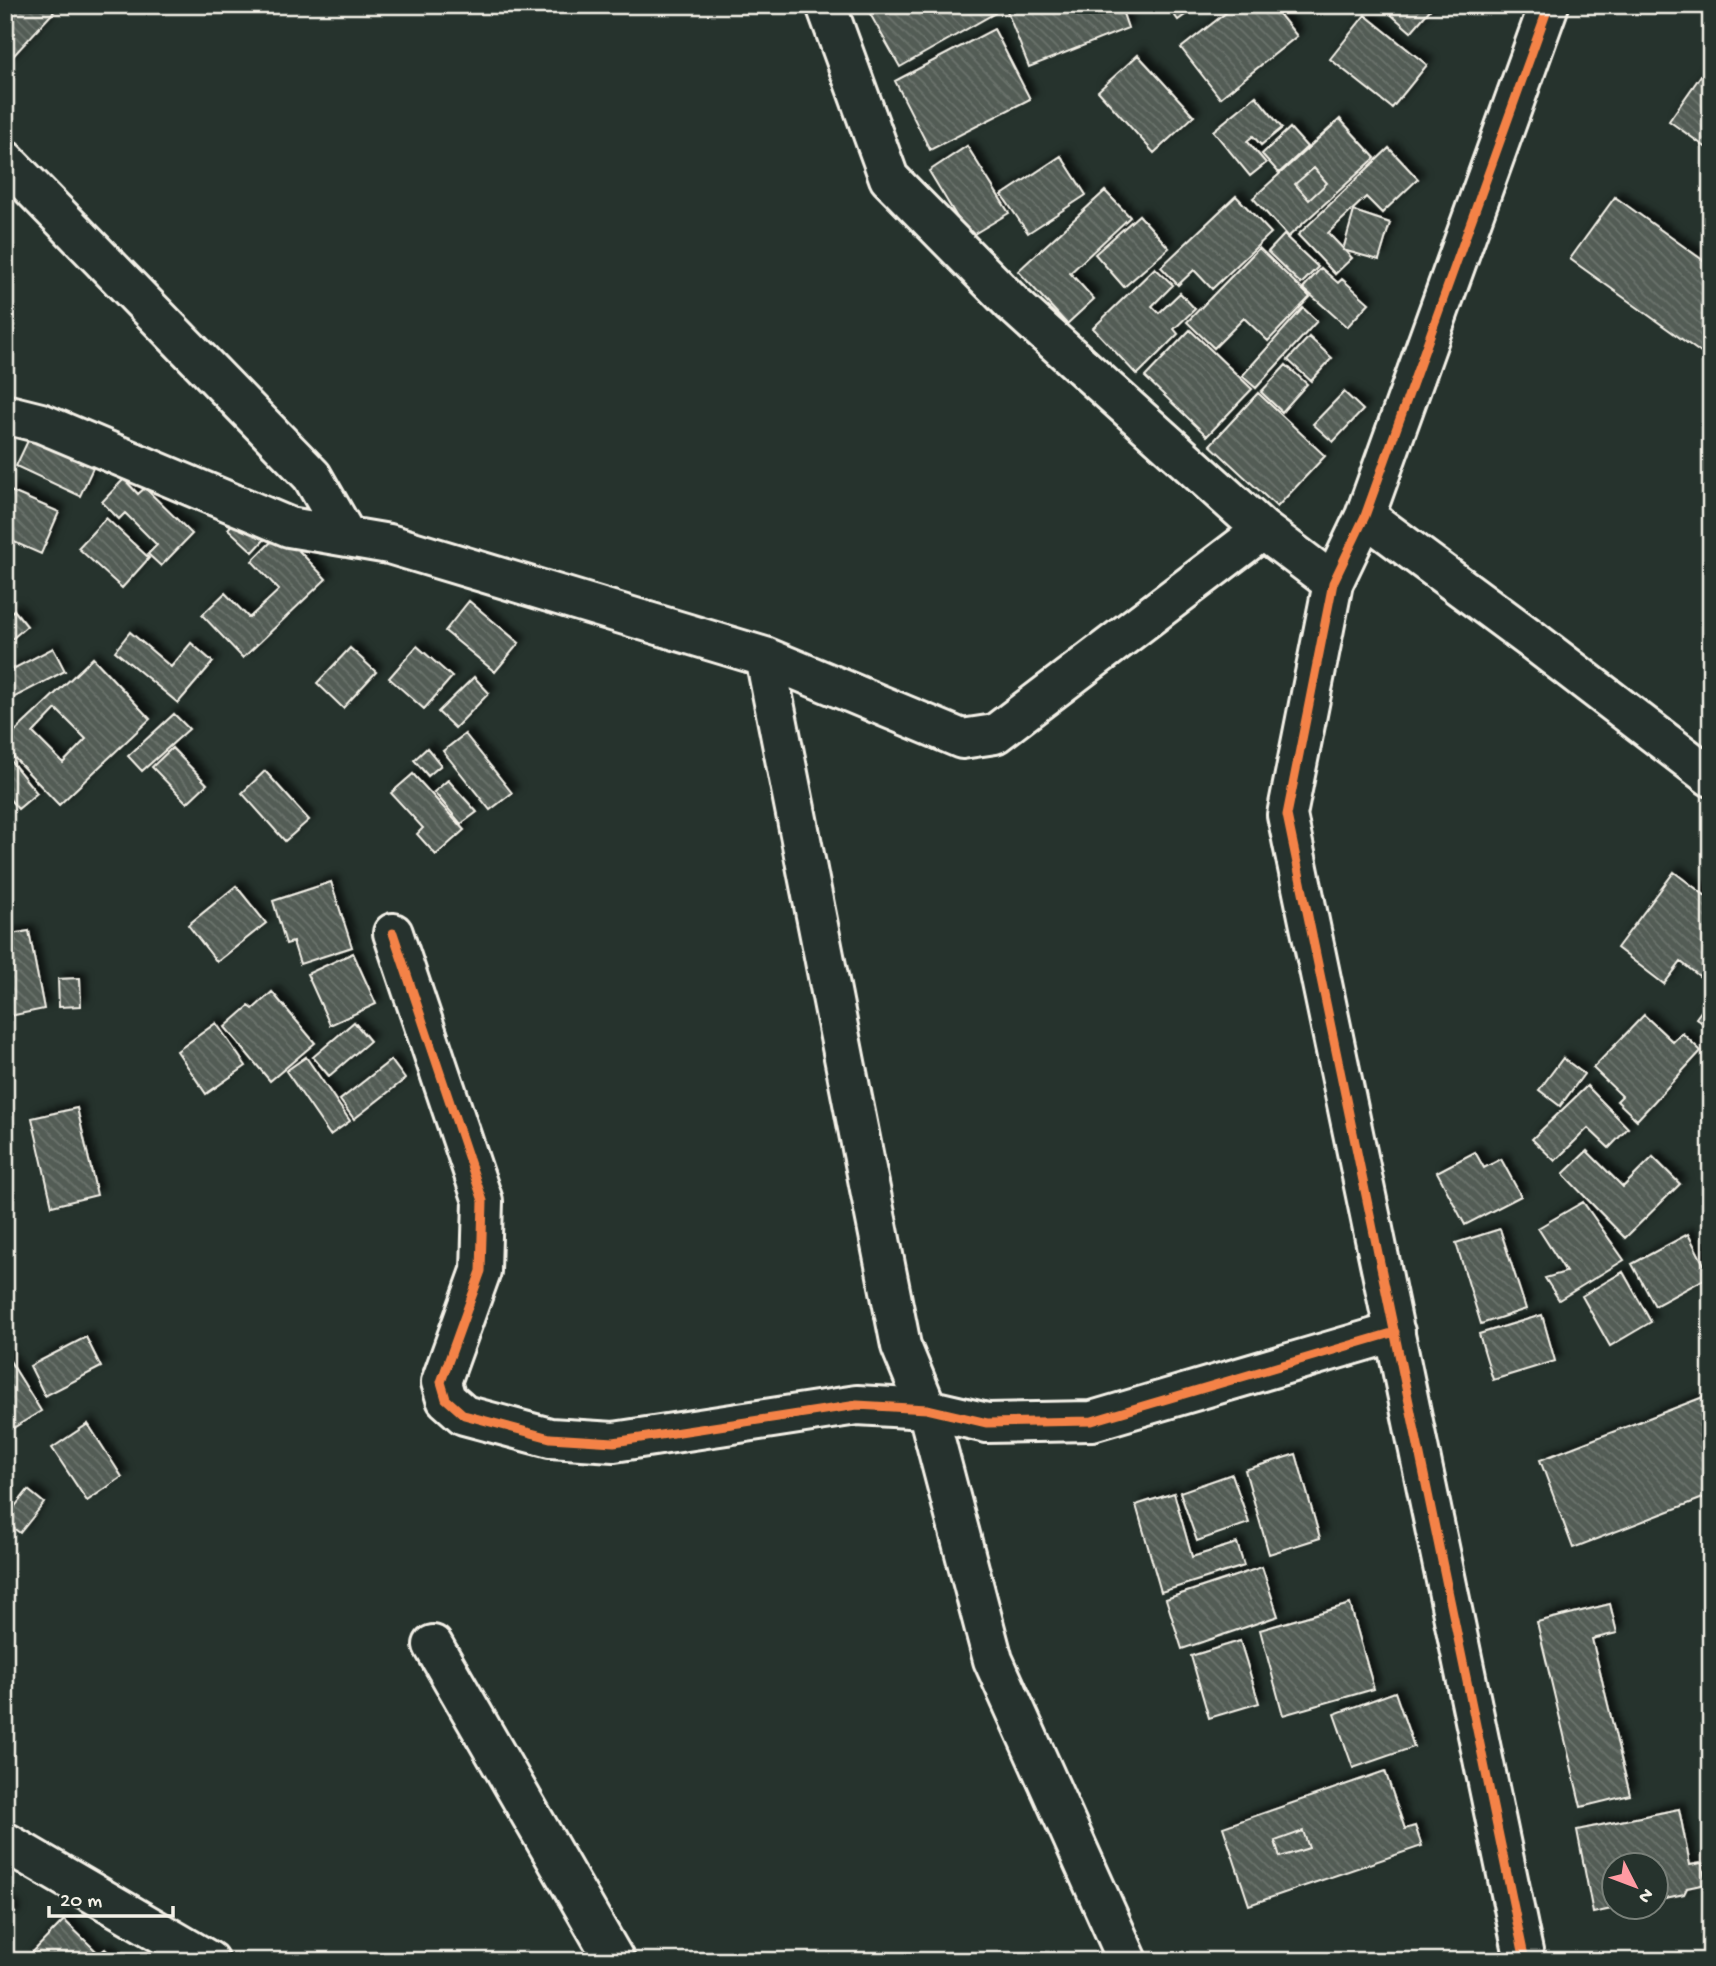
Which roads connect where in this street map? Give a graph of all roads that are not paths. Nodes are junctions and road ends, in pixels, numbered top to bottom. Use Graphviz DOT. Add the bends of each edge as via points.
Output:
graph roads {
  1 [pos="826,5"];
  2 [pos="1549,5"];
  3 [pos="5,160"];
  4 [pos="5,414"];
  5 [pos="1365,516"];
  6 [pos="1263,530"];
  7 [pos="347,537"];
  8 [pos="1333,583"];
  9 [pos="765,657"];
  10 [pos="1711,777"];
  11 [pos="393,933"];
  12 [pos="1395,1332"];
  13 [pos="927,1409"];
  14 [pos="433,1645"];
  15 [pos="5,1842"];
  16 [pos="209,1961"];
  17 [pos="615,1961"];
  18 [pos="1128,1961"];
  19 [pos="1525,1961"];
  1 -- 6 [label="street" via="888,178 1013,304"];
  2 -- 5 [label="street"];
  3 -- 7 [label="street" via="312,476"];
  4 -- 7 [label="street" via="41,423 289,527"];
  5 -- 8 [label="street"];
  5 -- 10 [label="street"];
  6 -- 8 [label="street"];
  6 -- 9 [label="street" via="995,734 962,739"];
  7 -- 9 [label="street" via="389,544"];
  8 -- 12 [label="street" via="1287,815"];
  9 -- 13 [label="street" via="901,1346"];
  11 -- 13 [label="street" via="483,1201 481,1271 442,1382 446,1399 464,1415 550,1438 614,1442 857,1405"];
  12 -- 13 [label="street" via="1092,1421 987,1423"];
  12 -- 19 [label="street"];
  13 -- 18 [label="street" via="993,1660"];
  14 -- 17 [label="street"];
  15 -- 16 [label="street"];
}
